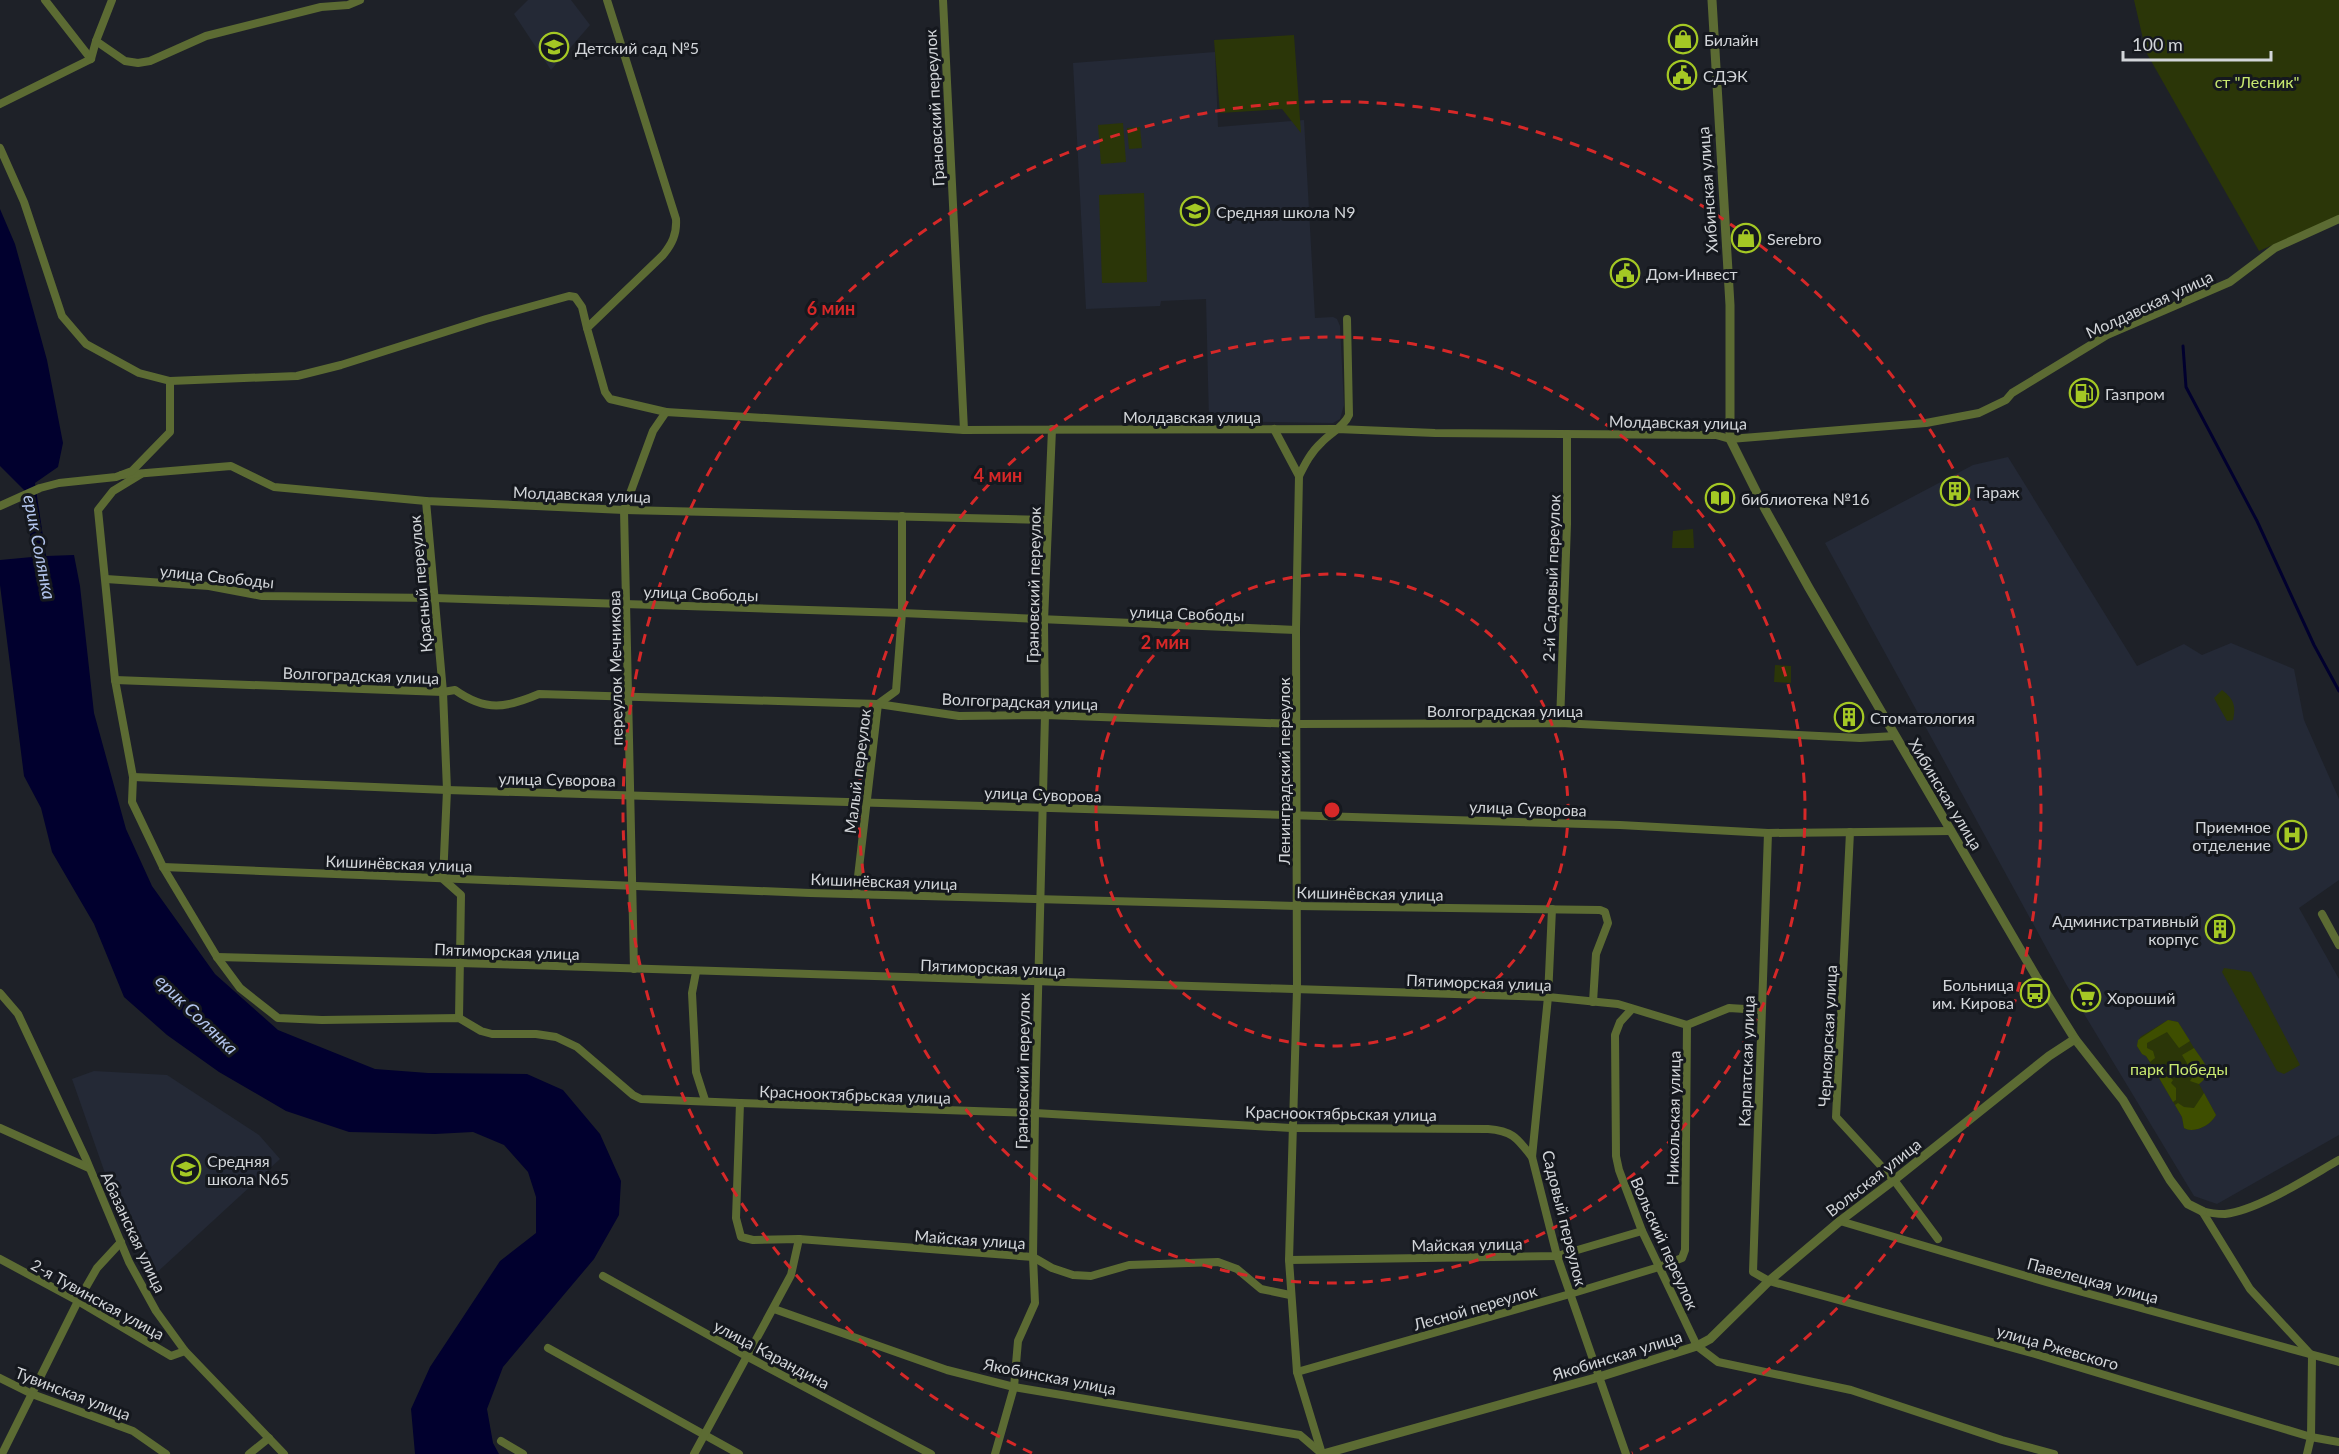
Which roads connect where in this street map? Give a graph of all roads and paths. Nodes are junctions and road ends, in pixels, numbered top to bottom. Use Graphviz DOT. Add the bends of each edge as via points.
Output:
graph roads {
  1 [pos="45,0"];
  2 [pos="112,0"];
  3 [pos="360,0"];
  4 [pos="607,0"];
  5 [pos="943,0"];
  6 [pos="1712,0"];
  7 [pos="96,41"];
  8 [pos="91,59"];
  9 [pos="0,104"];
  10 [pos="0,148"];
  11 [pos="2339,219"];
  12 [pos="1347,319"];
  13 [pos="587,328"];
  14 [pos="170,381"];
  15 [pos="666,412"];
  16 [pos="1052,429"];
  17 [pos="1274,429"];
  18 [pos="1337,429"];
  19 [pos="964,430"];
  20 [pos="1567,434"];
  21 [pos="1730,439"];
  22 [pos="141,474"];
  23 [pos="122,475"];
  24 [pos="1299,476"];
  25 [pos="426,501"];
  26 [pos="0,506"];
  27 [pos="624,510"];
  28 [pos="902,516"];
  29 [pos="1047,519"];
  30 [pos="106,579"];
  31 [pos="434,598"];
  32 [pos="627,604"];
  33 [pos="902,614"];
  34 [pos="1044,621"];
  35 [pos="1296,630"];
  36 [pos="115,681"];
  37 [pos="443,692"];
  38 [pos="629,698"];
  39 [pos="878,704"];
  40 [pos="1045,715"];
  41 [pos="1560,723"];
  42 [pos="1296,724"];
  43 [pos="1895,736"];
  44 [pos="134,777"];
  45 [pos="447,790"];
  46 [pos="630,794"];
  47 [pos="867,802"];
  48 [pos="1041,807"];
  49 [pos="1296,815"];
  50 [pos="1951,831"];
  51 [pos="1768,832"];
  52 [pos="1850,832"];
  53 [pos="163,867"];
  54 [pos="443,879"];
  55 [pos="631,886"];
  56 [pos="856,894"];
  57 [pos="1040,899"];
  58 [pos="1296,906"];
  59 [pos="1552,909"];
  60 [pos="2322,914"];
  61 [pos="2339,945"];
  62 [pos="217,957"];
  63 [pos="459,963"];
  64 [pos="634,969"];
  65 [pos="696,972"];
  66 [pos="1037,982"];
  67 [pos="1297,989"];
  68 [pos="0,993"];
  69 [pos="1548,997"];
  70 [pos="1593,1002"];
  71 [pos="1631,1010"];
  72 [pos="1761,1010"];
  73 [pos="459,1018"];
  74 [pos="1687,1024"];
  75 [pos="2075,1039"];
  76 [pos="705,1100"];
  77 [pos="740,1103"];
  78 [pos="1035,1113"];
  79 [pos="0,1128"];
  80 [pos="1291,1128"];
  81 [pos="1532,1157"];
  82 [pos="2339,1160"];
  83 [pos="89,1168"];
  84 [pos="1894,1180"];
  85 [pos="2202,1211"];
  86 [pos="1840,1221"];
  87 [pos="1642,1231"];
  88 [pos="799,1239"];
  89 [pos="1938,1239"];
  90 [pos="121,1242"];
  91 [pos="1557,1256"];
  92 [pos="1033,1257"];
  93 [pos="0,1259"];
  94 [pos="1289,1260"];
  95 [pos="1659,1267"];
  96 [pos="603,1276"];
  97 [pos="1769,1281"];
  98 [pos="1570,1294"];
  99 [pos="1290,1295"];
  100 [pos="78,1301"];
  101 [pos="774,1309"];
  102 [pos="1697,1346"];
  103 [pos="548,1348"];
  104 [pos="184,1352"];
  105 [pos="2312,1356"];
  106 [pos="748,1357"];
  107 [pos="2339,1362"];
  108 [pos="1298,1372"];
  109 [pos="1599,1377"];
  110 [pos="0,1378"];
  111 [pos="1014,1387"];
  112 [pos="32,1394"];
  113 [pos="704,1434"];
  114 [pos="2311,1437"];
  115 [pos="269,1438"];
  116 [pos="501,1442"];
  117 [pos="2339,1442"];
  118 [pos="2,1454"];
  119 [pos="166,1454"];
  120 [pos="249,1454"];
  121 [pos="284,1454"];
  122 [pos="523,1454"];
  123 [pos="694,1454"];
  124 [pos="739,1454"];
  125 [pos="931,1454"];
  126 [pos="995,1454"];
  127 [pos="1322,1454"];
  128 [pos="1626,1454"];
  129 [pos="2054,1454"];
  130 [pos="2307,1454"];
  1 -- 8 [label="street"];
  2 -- 7 [label="street"];
  3 -- 7 [label="street" via="206,36 144,62 125,61"];
  4 -- 13 [label="street" via="677,229 663,255"];
  5 -- 19 [label="street, Грановский переулок"];
  6 -- 21 [label="street, Хибинская улица" via="1730,305"];
  7 -- 8 [label="street"];
  8 -- 9 [label="street"];
  10 -- 14 [label="street" via="24,202 62,316 86,344 139,373"];
  11 -- 21 [label="street, Молдавская улица" via="2275,248 2230,282 2107,335 1979,413 1926,423"];
  12 -- 18 [label="street, Ленинградский переулок" via="1349,415"];
  13 -- 14 [label="street" via="582,307 569,296 297,376"];
  13 -- 15 [label="street, Молдавская улица" via="607,396 613,401"];
  14 -- 23 [label="street" via="170,432 132,471"];
  15 -- 19 [label="street, Молдавская улица"];
  15 -- 27 [label="street" via="653,431"];
  16 -- 17 [label="street, Молдавская улица"];
  16 -- 19 [label="street, Молдавская улица"];
  16 -- 29 [label="street, Грановский переулок"];
  17 -- 18 [label="street, Молдавская улица"];
  17 -- 24 [label="street"];
  18 -- 20 [label="street, Молдавская улица"];
  18 -- 24 [label="street, Ленинградский переулок" via="1309,456"];
  20 -- 21 [label="street, Молдавская улица" via="1716,435"];
  20 -- 41 [label="street, 2-й Садовый переулок"];
  21 -- 43 [label="street, Хибинская улица" via="1765,509"];
  22 -- 23 [label="street, Молдавская улица"];
  22 -- 25 [label="street, Молдавская улица" via="231,466 274,487"];
  22 -- 30 [label="street, Краснооктябрьская улица" via="113,491 98,510"];
  23 -- 26 [label="street, Молдавская улица" via="59,483"];
  24 -- 35 [label="street, Ленинградский переулок"];
  25 -- 27 [label="street, Молдавская улица"];
  25 -- 31 [label="street, Красный переулок"];
  27 -- 28 [label="street, Молдавская улица"];
  27 -- 32 [label="street, переулок Мечникова"];
  28 -- 29 [label="street, Молдавская улица"];
  28 -- 33 [label="street, Малый переулок"];
  29 -- 34 [label="street, Грановский переулок"];
  30 -- 31 [label="street, улица Свободы" via="209,586 262,596"];
  30 -- 36 [label="street, Краснооктябрьская улица"];
  31 -- 32 [label="street, улица Свободы"];
  31 -- 37 [label="street, Красный переулок"];
  32 -- 33 [label="street, улица Свободы"];
  32 -- 38 [label="street, переулок Мечникова"];
  33 -- 34 [label="street, улица Свободы"];
  33 -- 39 [label="street, Малый переулок" via="896,691"];
  34 -- 35 [label="street, улица Свободы"];
  34 -- 40 [label="street, Грановский переулок"];
  35 -- 42 [label="street, Ленинградский переулок"];
  36 -- 37 [label="street, Волгоградская улица"];
  36 -- 44 [label="street, Краснооктябрьская улица"];
  37 -- 38 [label="street, Волгоградская улица" via="455,690 473,702 510,706 539,694"];
  37 -- 45 [label="street, Красный переулок"];
  38 -- 39 [label="street, Волгоградская улица"];
  38 -- 46 [label="street, переулок Мечникова"];
  39 -- 40 [label="street, Волгоградская улица" via="959,716"];
  39 -- 47 [label="street, Малый переулок"];
  40 -- 42 [label="street, Волгоградская улица"];
  40 -- 48 [label="street, Грановский переулок"];
  41 -- 42 [label="street, Волгоградская улица"];
  41 -- 43 [label="street, Волгоградская улица"];
  42 -- 49 [label="street, Ленинградский переулок"];
  43 -- 50 [label="street, Хибинская улица"];
  44 -- 45 [label="street, улица Суворова"];
  44 -- 53 [label="street, Краснооктябрьская улица" via="132,802"];
  45 -- 46 [label="street, улица Суворова"];
  45 -- 54 [label="street, Красный переулок"];
  46 -- 47 [label="street, улица Суворова"];
  46 -- 55 [label="street, переулок Мечникова"];
  47 -- 48 [label="street, улица Суворова"];
  47 -- 56 [label="street, Малый переулок"];
  48 -- 49 [label="street, улица Суворова"];
  48 -- 57 [label="street, Грановский переулок"];
  49 -- 51 [label="street, улица Суворова"];
  49 -- 58 [label="street, Ленинградский переулок"];
  50 -- 52 [label="street, улица Суворова"];
  50 -- 75 [label="street, Хибинская улица"];
  51 -- 52 [label="street, улица Суворова"];
  51 -- 72 [label="street, Карпатская улица"];
  52 -- 84 [label="street, Черноярская улица" via="1836,1117"];
  53 -- 54 [label="street, Кишинёвская улица"];
  53 -- 62 [label="street, Краснооктябрьская улица"];
  54 -- 55 [label="street, Кишинёвская улица"];
  54 -- 63 [label="street" via="461,895"];
  55 -- 56 [label="street, Кишинёвская улица"];
  55 -- 64 [label="street, переулок Мечникова"];
  56 -- 57 [label="street, Кишинёвская улица"];
  57 -- 58 [label="street, Кишинёвская улица"];
  57 -- 66 [label="street, Грановский переулок"];
  58 -- 59 [label="street, Кишинёвская улица"];
  58 -- 67 [label="street, Ленинградский переулок"];
  59 -- 69 [label="street, Садовый переулок"];
  59 -- 70 [label="street, Кишинёвская улица" via="1605,912 1608,923 1596,954"];
  60 -- 61 [label="street"];
  62 -- 63 [label="street, Пятиморская улица"];
  62 -- 73 [label="street, Краснооктябрьская улица" via="240,988 278,1018"];
  63 -- 64 [label="street, Пятиморская улица"];
  63 -- 73 [label="street"];
  64 -- 65 [label="street, Пятиморская улица"];
  65 -- 66 [label="street, Пятиморская улица"];
  65 -- 76 [label="street" via="692,993 696,1072"];
  66 -- 67 [label="street, Пятиморская улица"];
  66 -- 78 [label="street, Грановский переулок"];
  67 -- 69 [label="street, Пятиморская улица"];
  67 -- 80 [label="street, Ленинградский переулок"];
  68 -- 83 [label="street, Абазанская улица" via="18,1014"];
  69 -- 70 [label="street, Пятиморская улица"];
  69 -- 81 [label="street, Садовый переулок"];
  70 -- 71 [label="street, Пятиморская улица" via="1618,1004"];
  71 -- 74 [label="street, Пятиморская улица"];
  71 -- 87 [label="street, Вольский переулок" via="1620,1022 1616,1035 1615,1146 1619,1170"];
  72 -- 74 [label="street" via="1729,1008"];
  72 -- 97 [label="street, Карпатская улица" via="1753,1272"];
  73 -- 76 [label="street, Краснооктябрьская улица" via="492,1034 536,1034 566,1041 641,1099"];
  74 -- 95 [label="street, Никольская улица" via="1685,1253"];
  75 -- 84 [label="street, Вольская улица"];
  75 -- 85 [label="street, Хибинская улица" via="2123,1100 2169,1180 2188,1204"];
  76 -- 77 [label="street, Краснооктябрьская улица"];
  77 -- 78 [label="street, Краснооктябрьская улица"];
  77 -- 88 [label="street, Майская улица" via="736,1218 741,1237"];
  78 -- 80 [label="street, Краснооктябрьская улица"];
  78 -- 92 [label="street, Грановский переулок"];
  79 -- 83 [label="street"];
  80 -- 81 [label="street, Краснооктябрьская улица" via="1501,1130 1512,1134"];
  80 -- 94 [label="street, Ленинградский переулок"];
  81 -- 91 [label="street, Садовый переулок"];
  82 -- 85 [label="street" via="2256,1204 2227,1214"];
  83 -- 90 [label="street, Абазанская улица"];
  84 -- 86 [label="street, Вольская улица"];
  84 -- 89 [label="street, Черноярская улица"];
  85 -- 105 [label="street, Хибинская улица" via="2250,1289"];
  86 -- 97 [label="street, Вольская улица"];
  86 -- 105 [label="street, Павелецкая улица"];
  87 -- 91 [label="street, Майская улица"];
  87 -- 95 [label="street, Вольский переулок"];
  88 -- 92 [label="street, Майская улица"];
  88 -- 101 [label="street" via="791,1275"];
  90 -- 100 [label="street" via="96,1268"];
  90 -- 104 [label="street, Абазанская улица" via="156,1311"];
  91 -- 94 [label="street, Майская улица"];
  91 -- 98 [label="street, Садовый переулок"];
  92 -- 99 [label="street, Майская улица" via="1073,1275 1091,1276 1129,1265 1218,1262 1237,1269 1261,1289"];
  92 -- 111 [label="street, Грановский переулок" via="1035,1303 1018,1341"];
  93 -- 100 [label="street, 2-я Тувинская улица"];
  94 -- 99 [label="street, Ленинградский переулок"];
  95 -- 98 [label="street, Лесной переулок"];
  95 -- 102 [label="street, Вольский переулок"];
  96 -- 106 [label="street, улица Карандина"];
  97 -- 102 [label="street, Вольская улица" via="1710,1339"];
  97 -- 114 [label="street, улица Ржевского" via="2036,1354"];
  98 -- 108 [label="street, Лесной переулок"];
  98 -- 109 [label="street, Садовый переулок"];
  99 -- 108 [label="street, Ленинградский переулок"];
  100 -- 104 [label="street, 2-я Тувинская улица" via="171,1356"];
  100 -- 112 [label="street"];
  101 -- 106 [label="street"];
  101 -- 111 [label="street, Якобинская улица" via="947,1370"];
  102 -- 109 [label="street, Якобинская улица"];
  102 -- 129 [label="street, Якобинская улица" via="1718,1362 1851,1390"];
  103 -- 113 [label="street"];
  104 -- 115 [label="street, Абазанская улица"];
  105 -- 107 [label="street, Павелецкая улица"];
  105 -- 114 [label="street"];
  106 -- 113 [label="street"];
  106 -- 125 [label="street, улица Карандина"];
  108 -- 127 [label="street, Ленинградский переулок"];
  109 -- 127 [label="street, Якобинская улица"];
  109 -- 128 [label="street, Садовый переулок"];
  110 -- 112 [label="street, Тувинская улица"];
  111 -- 126 [label="street, Грановский переулок"];
  111 -- 127 [label="street, Якобинская улица" via="1300,1435"];
  112 -- 118 [label="street"];
  112 -- 119 [label="street, Тувинская улица" via="133,1431"];
  113 -- 123 [label="street"];
  113 -- 124 [label="street"];
  114 -- 117 [label="street, улица Ржевского"];
  114 -- 130 [label="street"];
  115 -- 120 [label="street"];
  115 -- 121 [label="street, Абазанская улица"];
  116 -- 122 [label="street"];
}
